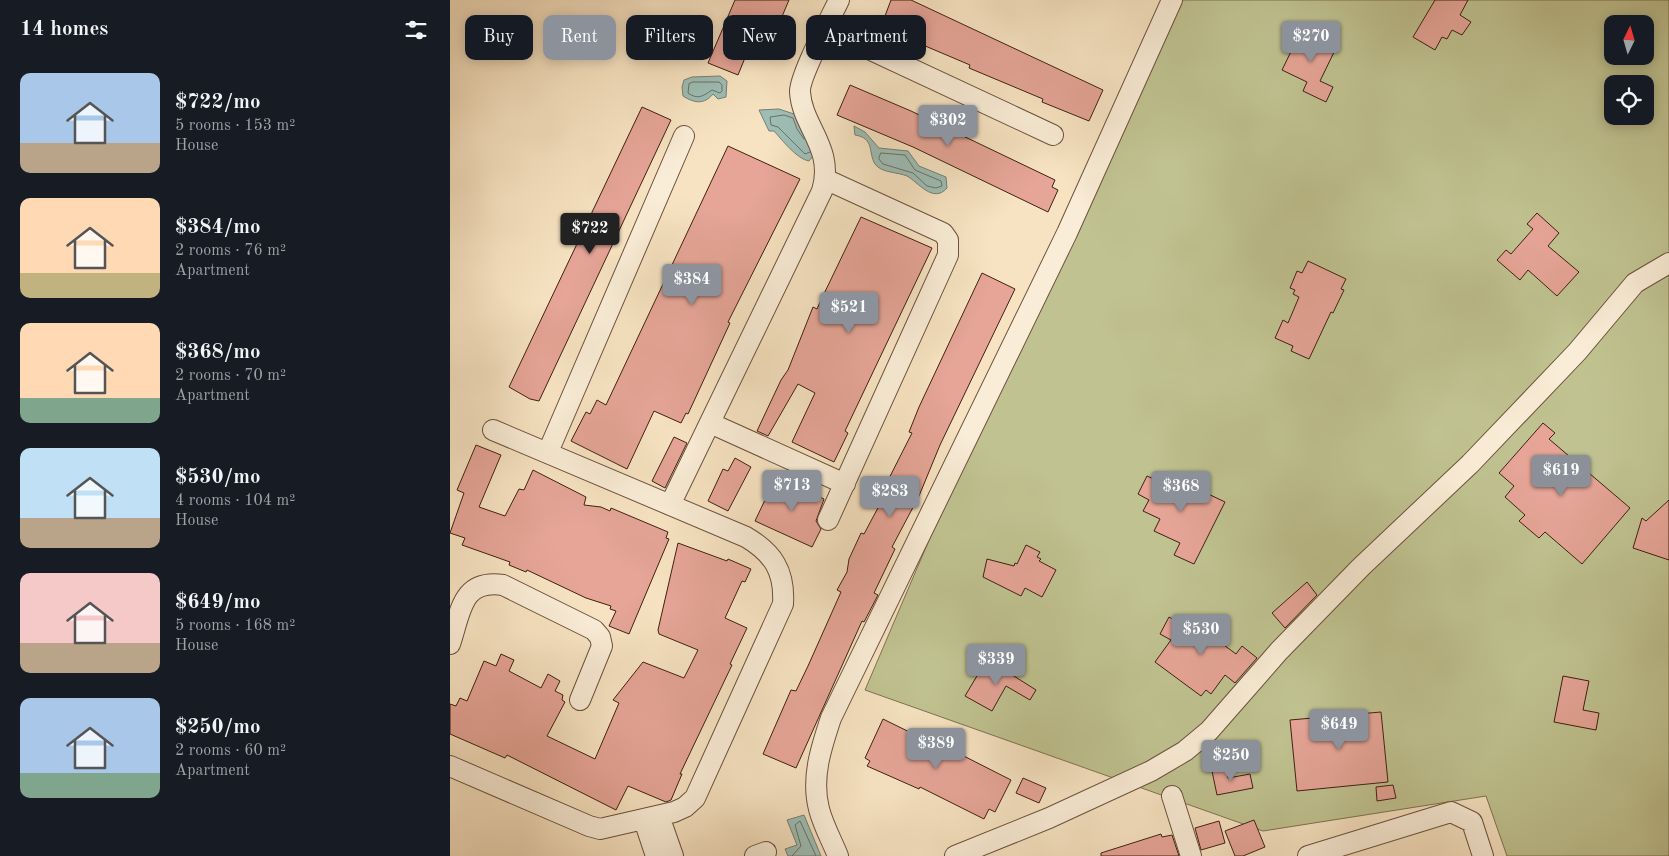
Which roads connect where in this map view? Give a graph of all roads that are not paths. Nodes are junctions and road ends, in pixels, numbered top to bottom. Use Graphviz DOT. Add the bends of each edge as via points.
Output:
graph roads {
  1 [pos="839,0"];
  2 [pos="1172,0"];
  3 [pos="832,15"];
  4 [pos="811,60"];
  5 [pos="892,60"];
  6 [pos="1052,135"];
  7 [pos="684,136"];
  8 [pos="825,179"];
  9 [pos="1669,263"];
  10 [pos="710,423"];
  11 [pos="494,430"];
  12 [pos="548,452"];
  13 [pos="845,484"];
  14 [pos="670,505"];
  15 [pos="828,520"];
  16 [pos="450,644"];
  17 [pos="580,700"];
  18 [pos="450,766"];
  19 [pos="1172,796"];
  20 [pos="651,818"];
  21 [pos="656,856"];
  22 [pos="673,856"];
  23 [pos="838,856"];
  24 [pos="955,856"];
  25 [pos="1191,856"];
  26 [pos="1308,856"];
  27 [pos="1483,856"];
  1 -- 3 [label="street"];
  2 -- 23 [label="street" via="1067,233 831,718 818,759 816,786 819,810"];
  4 -- 8 [label="street" via="800,93 822,152"];
  5 -- 6 [label="street"];
  7 -- 12 [label="street"];
  8 -- 10 [label="street"];
  8 -- 13 [label="street" via="943,233 949,246 944,264"];
  9 -- 24 [label="street" via="1635,282 1577,352 1470,464 1361,567 1279,651 1209,730 1185,751 1151,772"];
  10 -- 13 [label="street"];
  10 -- 14 [label="street"];
  11 -- 12 [label="street"];
  12 -- 14 [label="street"];
  13 -- 15 [label="street"];
  14 -- 20 [label="street" via="763,546 779,571 783,594 778,616 695,798 685,807"];
  16 -- 17 [label="street" via="468,593 478,585 503,585 594,630 600,637 602,646"];
  18 -- 20 [label="street" via="589,826 610,828"];
  19 -- 25 [label="street"];
  20 -- 21 [label="street"];
  20 -- 22 [label="street"];
  26 -- 27 [label="street" via="1451,812 1472,822"];
}
